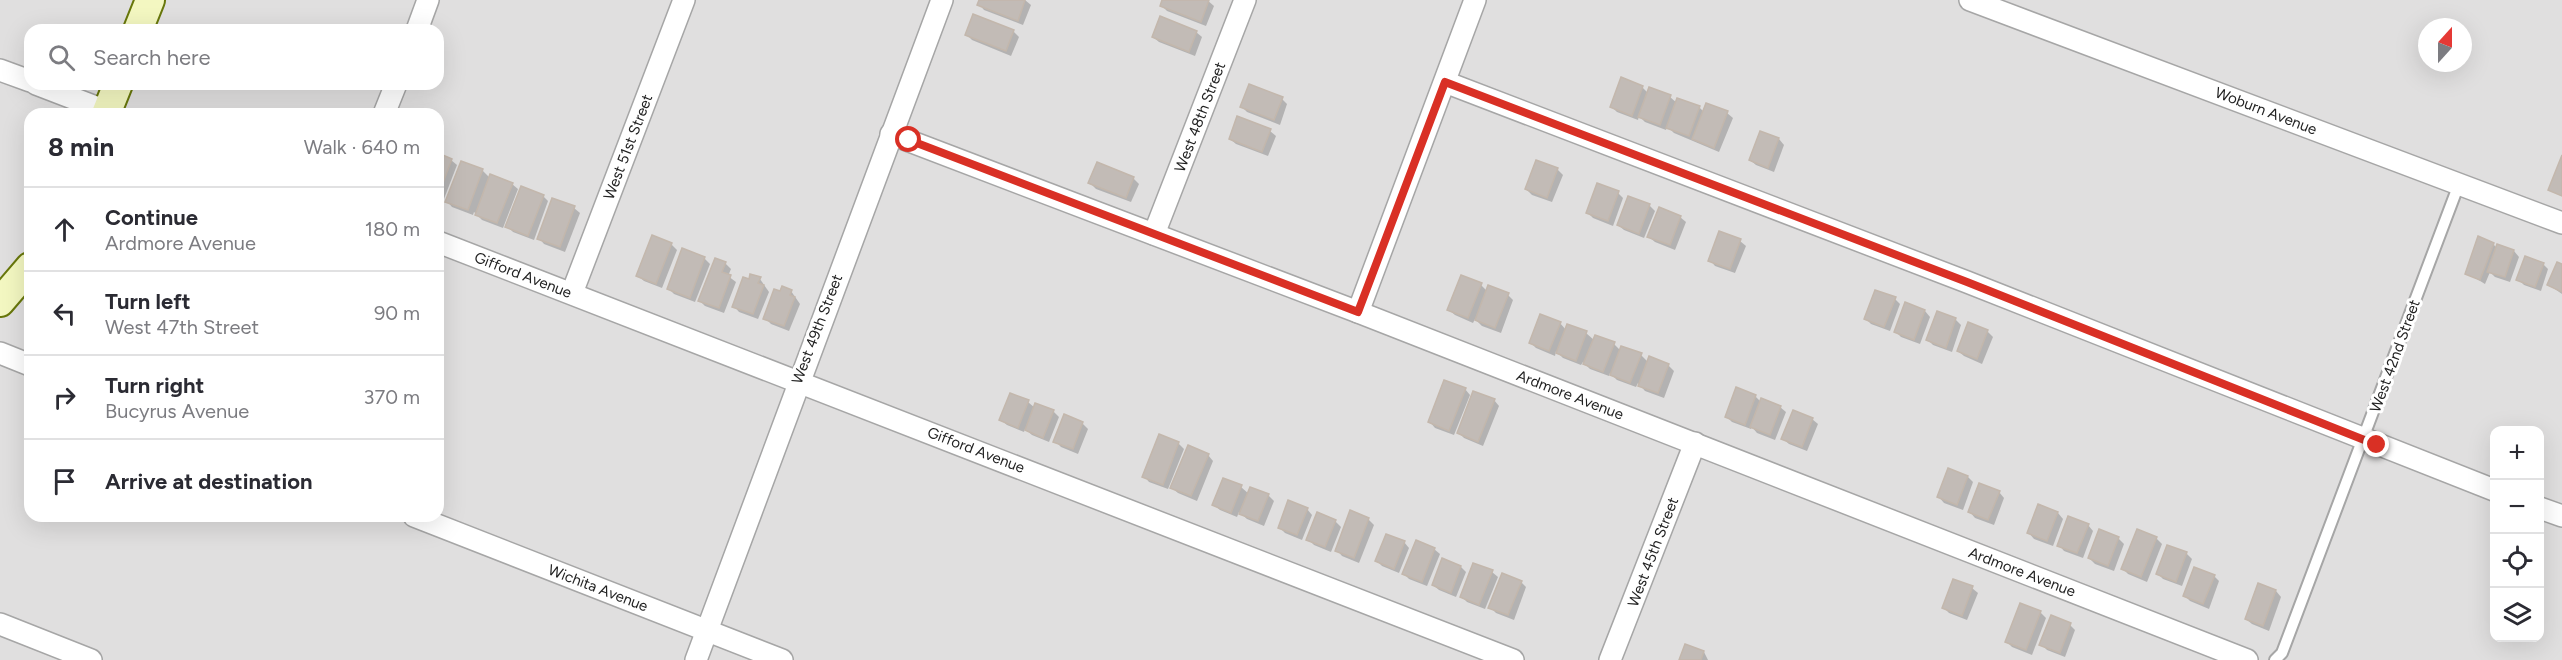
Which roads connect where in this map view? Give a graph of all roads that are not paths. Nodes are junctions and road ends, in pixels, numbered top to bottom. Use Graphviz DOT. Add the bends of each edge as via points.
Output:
graph roads {
  1 [pos="150,0"];
  2 [pos="428,0"];
  3 [pos="684,0"];
  4 [pos="942,0"];
  5 [pos="1245,0"];
  6 [pos="1475,0"];
  7 [pos="1970,0"];
  8 [pos="140,24"];
  9 [pos="419,24"];
  10 [pos="0,70"];
  11 [pos="24,79"];
  12 [pos="1445,82"];
  13 [pos="51,90"];
  14 [pos="116,90"];
  15 [pos="394,90"];
  16 [pos="96,108"];
  17 [pos="111,108"];
  18 [pos="386,108"];
  19 [pos="891,134"];
  20 [pos="2459,184"];
  21 [pos="2562,223"];
  22 [pos="1154,234"];
  23 [pos="444,244"];
  24 [pos="24,274"];
  25 [pos="572,294"];
  26 [pos="0,302"];
  27 [pos="1358,312"];
  28 [pos="0,353"];
  29 [pos="24,363"];
  30 [pos="798,381"];
  31 [pos="2364,440"];
  32 [pos="1695,443"];
  33 [pos="2490,488"];
  34 [pos="2544,509"];
  35 [pos="2562,516"];
  36 [pos="429,522"];
  37 [pos="0,624"];
  38 [pos="707,631"];
  39 [pos="69,656"];
  40 [pos="91,660"];
  41 [pos="696,660"];
  42 [pos="782,660"];
  43 [pos="1513,660"];
  44 [pos="1610,660"];
  45 [pos="2247,660"];
  46 [pos="2275,660"];
  1 -- 8 [label="main road"];
  2 -- 9 [label="street"];
  3 -- 25 [label="street, West 51st Street"];
  4 -- 19 [label="street, West 49th Street"];
  5 -- 22 [label="street, West 48th Street"];
  6 -- 12 [label="street"];
  7 -- 20 [label="street, Woburn Avenue"];
  10 -- 11 [label="street"];
  12 -- 27 [label="street"];
  12 -- 31 [label="street" via="1967,282"];
  13 -- 16 [label="street"];
  14 -- 17 [label="main road"];
  15 -- 18 [label="street"];
  19 -- 22 [label="street, Ardmore Avenue"];
  19 -- 30 [label="street, West 49th Street"];
  20 -- 21 [label="street, Woburn Avenue"];
  20 -- 31 [label="lane, West 42nd Street"];
  22 -- 27 [label="street, Ardmore Avenue"];
  23 -- 25 [label="street, Gifford Avenue"];
  24 -- 26 [label="main road"];
  25 -- 30 [label="street, Gifford Avenue"];
  27 -- 32 [label="street, Ardmore Avenue"];
  28 -- 29 [label="street"];
  30 -- 38 [label="street, West 49th Street"];
  30 -- 43 [label="street, Gifford Avenue"];
  31 -- 33 [label="street"];
  31 -- 46 [label="lane, West 42nd Street" via="2282,652"];
  32 -- 44 [label="street, West 45th Street"];
  32 -- 45 [label="street, Ardmore Avenue"];
  34 -- 35 [label="street"];
  36 -- 38 [label="street, Wichita Avenue"];
  37 -- 39 [label="street"];
  38 -- 41 [label="street, West 49th Street"];
  38 -- 42 [label="street, Wichita Avenue"];
  39 -- 40 [label="street"];
}
